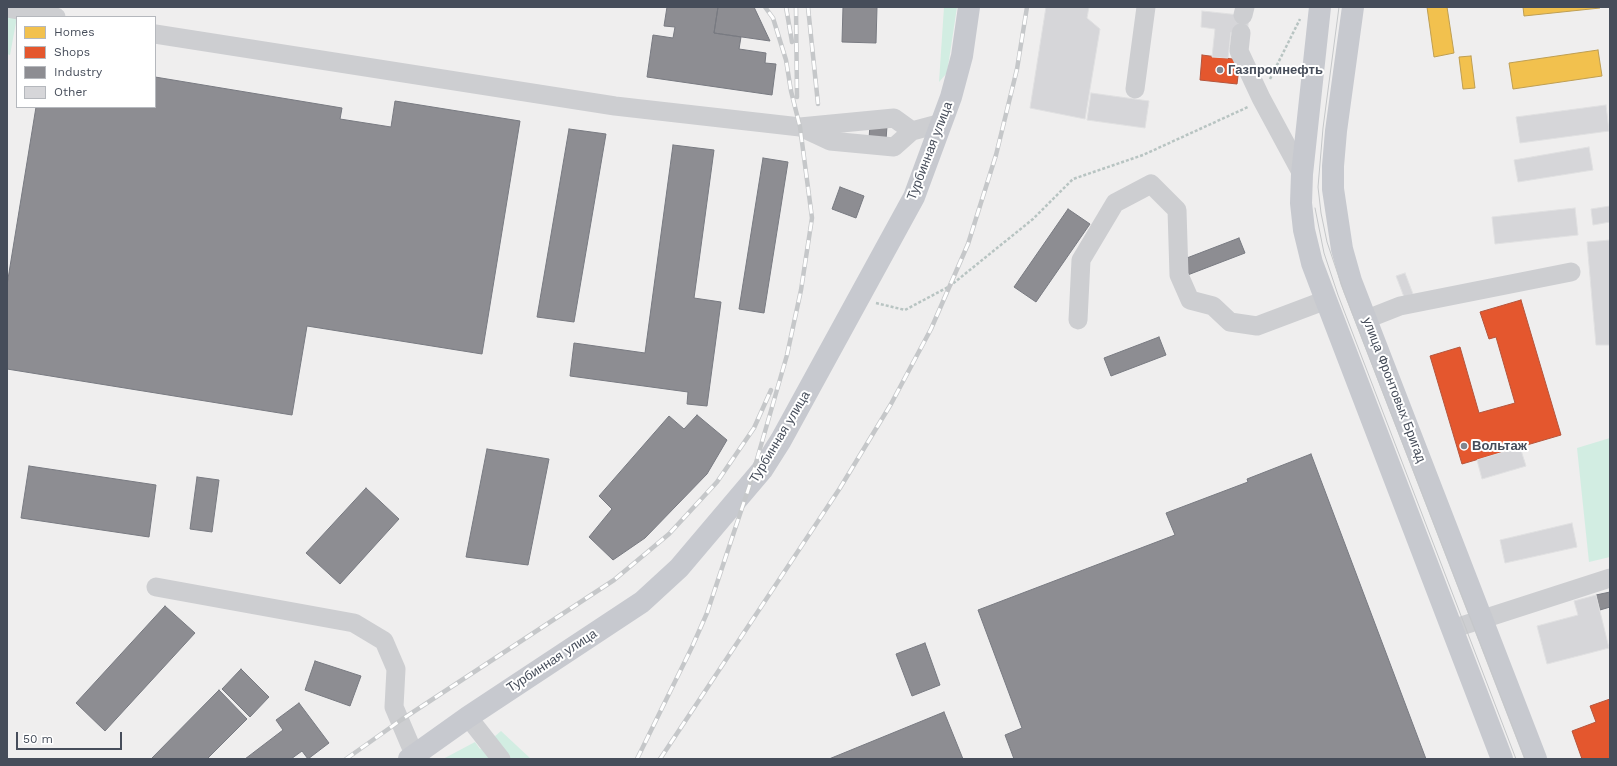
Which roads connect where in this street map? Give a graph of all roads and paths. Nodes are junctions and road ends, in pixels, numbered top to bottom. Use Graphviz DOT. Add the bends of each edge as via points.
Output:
graph roads {
  1 [pos="969,7"];
  2 [pos="1146,7"];
  3 [pos="1320,7"];
  4 [pos="1353,7"];
  5 [pos="7,8"];
  6 [pos="51,16"];
  7 [pos="1300,19"];
  8 [pos="1242,27"];
  9 [pos="156,34"];
  10 [pos="1135,89"];
  11 [pos="1261,98"];
  12 [pos="942,123"];
  13 [pos="800,127"];
  14 [pos="912,131"];
  15 [pos="1302,174"];
  16 [pos="1571,272"];
  17 [pos="858,299"];
  18 [pos="1326,300"];
  19 [pos="1367,318"];
  20 [pos="1078,320"];
  21 [pos="1610,578"];
  22 [pos="156,587"];
  23 [pos="1482,619"];
  24 [pos="1452,629"];
  25 [pos="468,717"];
  26 [pos="411,757"];
  27 [pos="501,759"];
  28 [pos="1502,759"];
  29 [pos="1536,759"];
  1 -- 12 [label="main road, Турбинная улица" via="962,56"];
  2 -- 10 [label="lane"];
  3 -- 15 [label="main road"];
  4 -- 19 [label="main road, улица Фронтовых Бригад" via="1336,131 1333,190 1342,249 1351,281"];
  5 -- 6 [label="lane"];
  7 -- 11 [label="path"];
  8 -- 11 [label="lane"];
  9 -- 13 [label="lane" via="615,106"];
  11 -- 15 [label="lane"];
  11 -- 17 [label="path" via="1242,111 1143,155 1073,179 1033,219 950,286 905,310"];
  12 -- 14 [label="lane"];
  12 -- 17 [label="main road, Турбинная улица" via="914,197"];
  13 -- 14 [label="lane" via="894,118"];
  13 -- 14 [label="lane" via="830,141 894,147"];
  15 -- 18 [label="main road" via="1304,230"];
  16 -- 19 [label="lane" via="1400,306"];
  17 -- 25 [label="main road, Турбинная улица" via="762,470 679,568 642,602"];
  18 -- 20 [label="lane" via="1258,326 1230,322 1213,306 1190,300 1179,275 1177,210 1151,184 1115,203 1080,260"];
  18 -- 24 [label="main road"];
  19 -- 23 [label="main road, улица Фронтовых Бригад"];
  21 -- 23 [label="lane"];
  22 -- 26 [label="lane" via="354,623 384,641 396,669 394,707"];
  23 -- 24 [label="lane"];
  23 -- 29 [label="main road, улица Фронтовых Бригад"];
  24 -- 28 [label="main road"];
  25 -- 26 [label="main road, Турбинная улица"];
  25 -- 27 [label="lane"];
}
